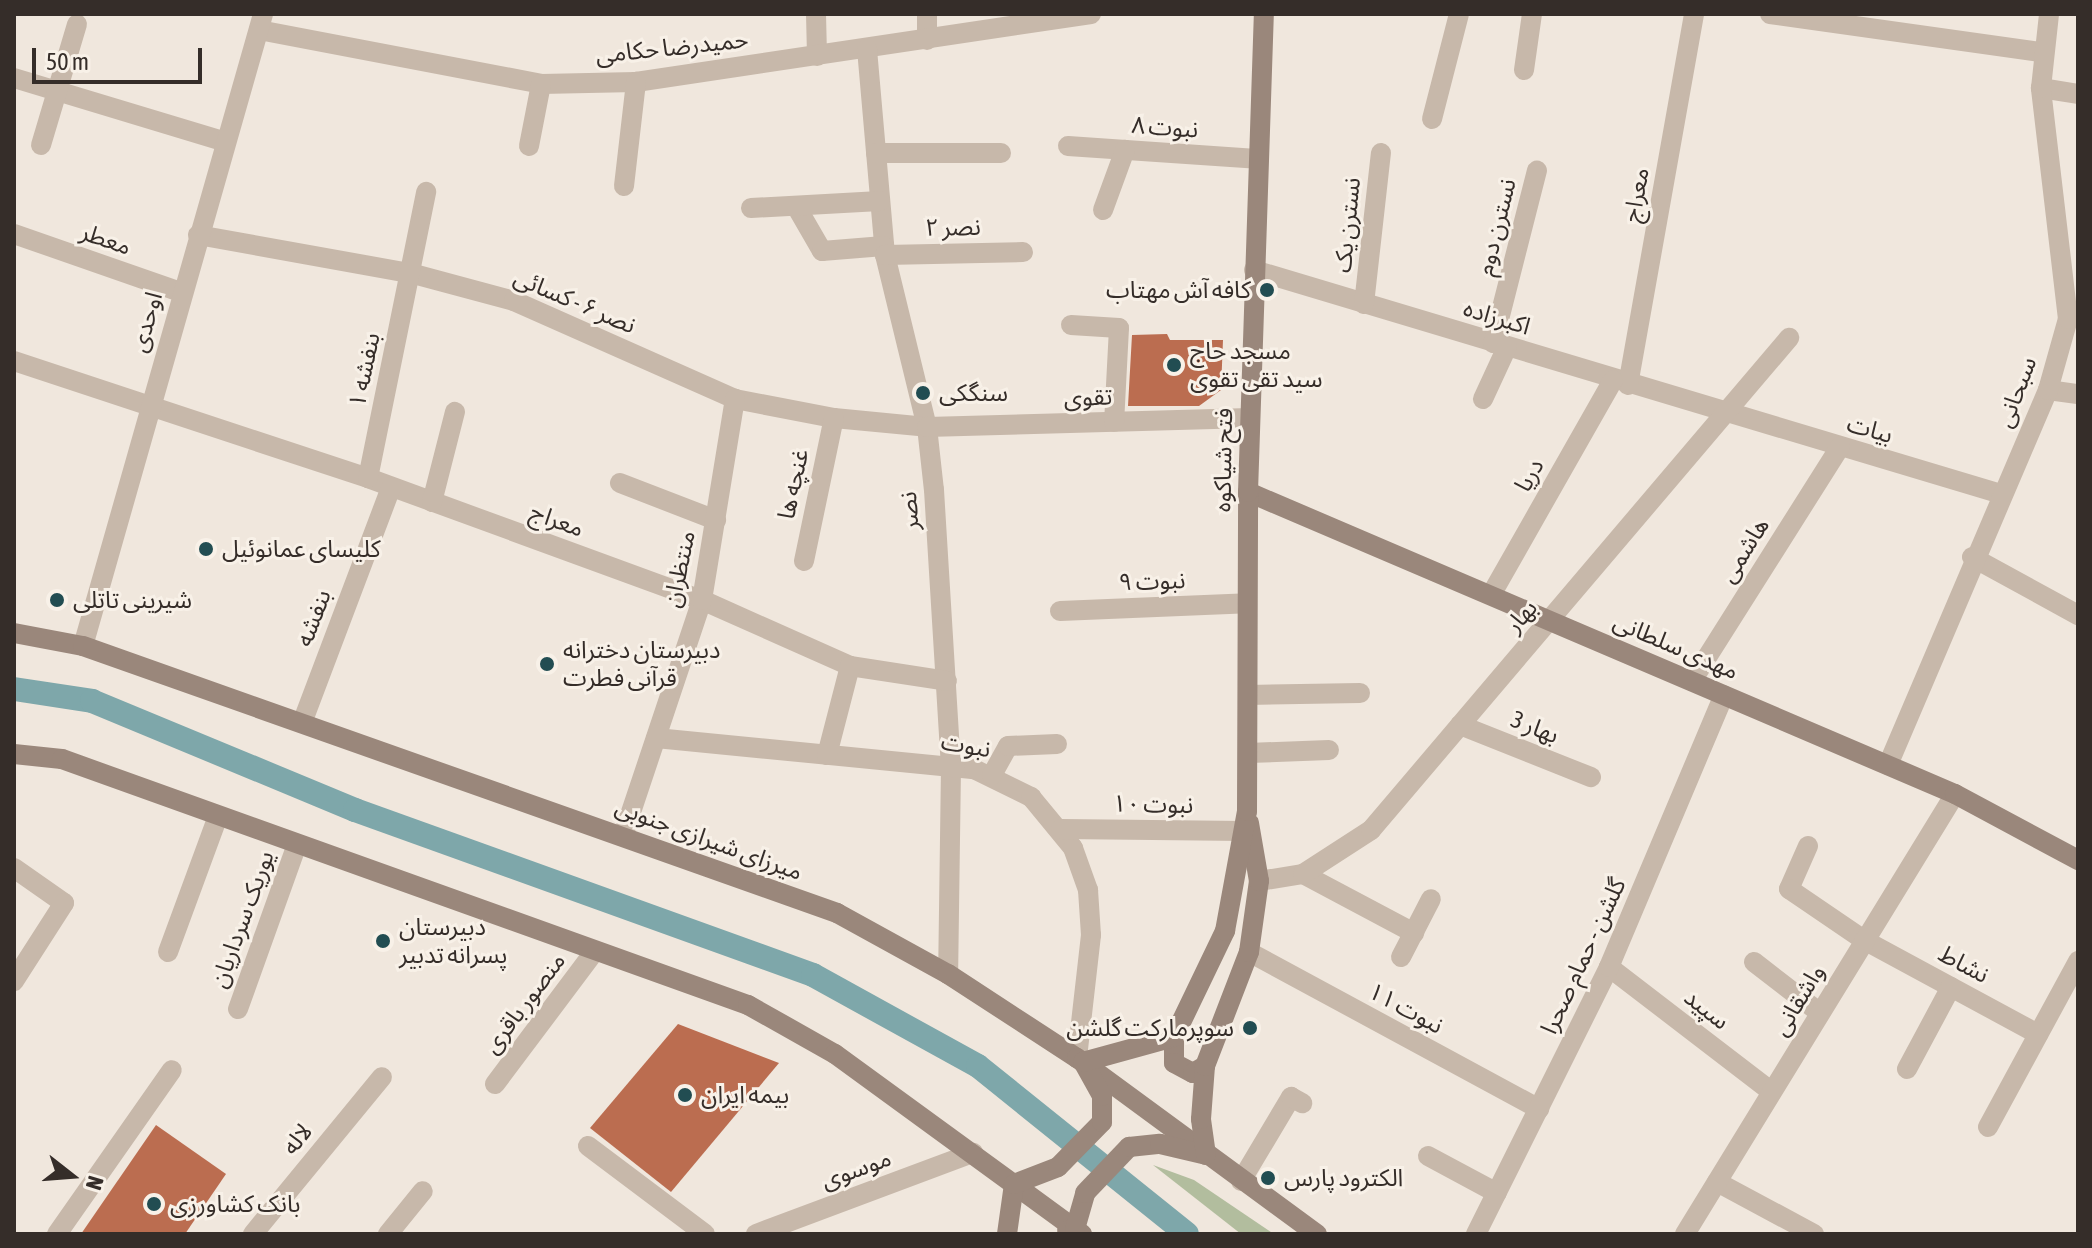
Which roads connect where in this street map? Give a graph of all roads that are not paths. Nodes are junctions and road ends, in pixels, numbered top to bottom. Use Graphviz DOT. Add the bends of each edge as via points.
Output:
graph roads {
  1 [pos="816,14"];
  2 [pos="927,14"];
  3 [pos="1091,14"];
  4 [pos="1264,14"];
  5 [pos="1459,14"];
  6 [pos="1532,14"];
  7 [pos="1694,14"];
  8 [pos="1777,14"];
  9 [pos="2049,14"];
  10 [pos="261,22"];
  11 [pos="1004,22"];
  12 [pos="77,24"];
  13 [pos="927,40"];
  14 [pos="867,49"];
  15 [pos="2042,52"];
  16 [pos="817,56"];
  17 [pos="1524,70"];
  18 [pos="14,78"];
  19 [pos="636,82"];
  20 [pos="541,84"];
  21 [pos="2041,88"];
  22 [pos="57,91"];
  23 [pos="2078,94"];
  24 [pos="1432,119"];
  25 [pos="226,142"];
  26 [pos="41,145"];
  27 [pos="529,146"];
  28 [pos="1068,146"];
  29 [pos="1125,150"];
  30 [pos="876,153"];
  31 [pos="1001,153"];
  32 [pos="1381,153"];
  33 [pos="1257,159"];
  34 [pos="1537,171"];
  35 [pos="624,186"];
  36 [pos="426,192"];
  37 [pos="880,201"];
  38 [pos="796,206"];
  39 [pos="751,208"];
  40 [pos="1103,210"];
  41 [pos="14,234"];
  42 [pos="198,235"];
  43 [pos="885,250"];
  44 [pos="1023,252"];
  45 [pos="1254,270"];
  46 [pos="410,273"];
  47 [pos="181,292"];
  48 [pos="1364,304"];
  49 [pos="1071,325"];
  50 [pos="1789,338"];
  51 [pos="1500,345"];
  52 [pos="14,361"];
  53 [pos="1620,382"];
  54 [pos="2048,390"];
  55 [pos="2078,394"];
  56 [pos="735,399"];
  57 [pos="1483,399"];
  58 [pos="147,409"];
  59 [pos="455,412"];
  60 [pos="1725,415"];
  61 [pos="834,418"];
  62 [pos="1250,418"];
  63 [pos="1114,422"];
  64 [pos="927,427"];
  65 [pos="1840,447"];
  66 [pos="368,478"];
  67 [pos="620,483"];
  68 [pos="391,487"];
  69 [pos="1248,492"];
  70 [pos="2001,494"];
  71 [pos="432,502"];
  72 [pos="716,520"];
  73 [pos="1972,557"];
  74 [pos="804,561"];
  75 [pos="1491,595"];
  76 [pos="702,600"];
  77 [pos="1247,603"];
  78 [pos="1060,611"];
  79 [pos="2078,615"];
  80 [pos="1551,621"];
  81 [pos="14,633"];
  82 [pos="83,646"];
  83 [pos="850,666"];
  84 [pos="947,681"];
  85 [pos="1692,681"];
  86 [pos="1360,693"];
  87 [pos="1248,695"];
  88 [pos="1724,695"];
  89 [pos="302,723"];
  90 [pos="1460,725"];
  91 [pos="656,738"];
  92 [pos="1057,744"];
  93 [pos="1329,750"];
  94 [pos="1248,753"];
  95 [pos="14,754"];
  96 [pos="827,755"];
  97 [pos="1888,765"];
  98 [pos="951,767"];
  99 [pos="992,775"];
  100 [pos="1591,777"];
  101 [pos="1955,794"];
  102 [pos="217,819"];
  103 [pos="1246,821"];
  104 [pos="1061,829"];
  105 [pos="623,836"];
  106 [pos="1808,846"];
  107 [pos="296,847"];
  108 [pos="2078,860"];
  109 [pos="14,868"];
  110 [pos="1303,874"];
  111 [pos="1259,881"];
  112 [pos="1431,899"];
  113 [pos="1414,933"];
  114 [pos="1864,940"];
  115 [pos="168,952"];
  116 [pos="594,952"];
  117 [pos="1249,952"];
  118 [pos="1401,957"];
  119 [pos="2078,961"];
  120 [pos="1754,962"];
  121 [pos="1609,967"];
  122 [pos="948,974"];
  123 [pos="14,981"];
  124 [pos="1951,987"];
  125 [pos="238,1009"];
  126 [pos="1820,1013"];
  127 [pos="2038,1034"];
  128 [pos="1174,1037"];
  129 [pos="1080,1060"];
  130 [pos="1205,1066"];
  131 [pos="1907,1069"];
  132 [pos="172,1070"];
  133 [pos="382,1077"];
  134 [pos="495,1084"];
  135 [pos="1772,1092"];
  136 [pos="1302,1103"];
  137 [pos="1539,1109"];
  138 [pos="1988,1127"];
  139 [pos="588,1146"];
  140 [pos="973,1153"];
  141 [pos="1206,1155"];
  142 [pos="1428,1156"];
  143 [pos="1241,1181"];
  144 [pos="1717,1182"];
  145 [pos="1014,1184"];
  146 [pos="423,1191"];
  147 [pos="1497,1193"];
  148 [pos="1072,1232"];
  149 [pos="57,1234"];
  150 [pos="253,1234"];
  151 [pos="388,1234"];
  152 [pos="705,1234"];
  153 [pos="756,1234"];
  154 [pos="1007,1234"];
  155 [pos="1317,1234"];
  156 [pos="1476,1234"];
  157 [pos="1685,1234"];
  158 [pos="1814,1234"];
  1 -- 16 [label="street"];
  2 -- 13 [label="street"];
  3 -- 11 [label="street, حمیدرضا حکامی"];
  4 -- 33 [label="main road, فتح شیاکوه"];
  5 -- 24 [label="street"];
  6 -- 17 [label="street"];
  7 -- 53 [label="street, معراج"];
  8 -- 15 [label="street"];
  9 -- 15 [label="street, سبحانی"];
  10 -- 20 [label="street, حمیدرضا حکامی"];
  10 -- 25 [label="street, اوحدی"];
  11 -- 13 [label="street, حمیدرضا حکامی"];
  12 -- 22 [label="street"];
  13 -- 14 [label="street, حمیدرضا حکامی"];
  14 -- 16 [label="street, حمیدرضا حکامی"];
  14 -- 30 [label="street, نصر"];
  15 -- 21 [label="street, سبحانی"];
  16 -- 19 [label="street, حمیدرضا حکامی"];
  18 -- 22 [label="street"];
  19 -- 20 [label="street, حمیدرضا حکامی"];
  19 -- 35 [label="street"];
  20 -- 27 [label="street"];
  21 -- 23 [label="street"];
  21 -- 54 [label="street, سبحانی" via="2068,319"];
  22 -- 25 [label="street"];
  22 -- 26 [label="street"];
  25 -- 42 [label="street, اوحدی"];
  28 -- 29 [label="street, نبوت ۸"];
  29 -- 33 [label="street, نبوت ۸"];
  29 -- 40 [label="street"];
  30 -- 31 [label="street"];
  30 -- 37 [label="street, نصر"];
  32 -- 48 [label="street, نسترن یک"];
  33 -- 45 [label="main road, فتح شیاکوه"];
  34 -- 51 [label="street, نسترن دوم"];
  36 -- 46 [label="street, بنفشه ۱"];
  37 -- 38 [label="street"];
  37 -- 43 [label="street, نصر"];
  38 -- 39 [label="street"];
  38 -- 43 [label="street, نصر ۲" via="822,251"];
  41 -- 47 [label="street, معطر"];
  42 -- 46 [label="street, نصر ۶ - کسائی"];
  42 -- 47 [label="street, اوحدی"];
  43 -- 44 [label="street, نصر ۲"];
  43 -- 64 [label="street, نصر"];
  45 -- 48 [label="street, اکبرزاده"];
  45 -- 62 [label="main road, فتح شیاکوه"];
  46 -- 56 [label="street, نصر ۶ - کسائی" via="514,301"];
  46 -- 66 [label="street, بنفشه ۱"];
  47 -- 58 [label="street, اوحدی"];
  48 -- 51 [label="street, اکبرزاده"];
  49 -- 63 [label="street" via="1119,328"];
  50 -- 60 [label="street, بهار"];
  51 -- 53 [label="street, اکبرزاده"];
  51 -- 57 [label="street, نسترن دوم"];
  52 -- 58 [label="street, معراج"];
  53 -- 60 [label="street, اکبرزاده"];
  53 -- 75 [label="street, دریا"];
  54 -- 55 [label="street"];
  54 -- 70 [label="street, سبحانی"];
  56 -- 61 [label="street, نصر ۶ - کسائی"];
  56 -- 72 [label="street, منتظران"];
  58 -- 66 [label="street, معراج"];
  58 -- 82 [label="street, اوحدی"];
  59 -- 71 [label="street"];
  60 -- 65 [label="street, بیات"];
  60 -- 80 [label="street, بهار"];
  61 -- 64 [label="street, نصر ۶ - کسائی"];
  61 -- 74 [label="street, غنچه ها"];
  62 -- 63 [label="street, تقوی"];
  62 -- 69 [label="main road, فتح شیاکوه"];
  63 -- 64 [label="street, تقوی"];
  64 -- 84 [label="street, نصر"];
  65 -- 70 [label="street, بیات"];
  65 -- 85 [label="street, هاشمی"];
  66 -- 68 [label="street, معراج"];
  67 -- 72 [label="street"];
  68 -- 71 [label="street, معراج"];
  68 -- 89 [label="street, بنفشه"];
  69 -- 75 [label="main road, مهدی سلطانی"];
  69 -- 77 [label="main road, فتح شیاکوه"];
  70 -- 73 [label="street, سبحانی"];
  71 -- 76 [label="street, معراج"];
  72 -- 76 [label="street, منتظران"];
  73 -- 79 [label="street"];
  73 -- 97 [label="street, سبحانی"];
  75 -- 80 [label="main road, مهدی سلطانی"];
  76 -- 83 [label="street, معراج"];
  76 -- 91 [label="street, منتظران"];
  77 -- 78 [label="street, نبوت ۹"];
  77 -- 87 [label="main road, فتح شیاکوه"];
  80 -- 85 [label="main road, مهدی سلطانی"];
  80 -- 90 [label="street, بهار"];
  81 -- 82 [label="main road, میرزای شیرازی جنوبی"];
  82 -- 89 [label="main road, میرزای شیرازی جنوبی"];
  83 -- 84 [label="street, معراج"];
  83 -- 96 [label="street"];
  84 -- 98 [label="street, نصر"];
  85 -- 88 [label="main road, مهدی سلطانی"];
  86 -- 87 [label="street"];
  87 -- 94 [label="main road, فتح شیاکوه"];
  88 -- 97 [label="main road, مهدی سلطانی"];
  88 -- 121 [label="street, گلشن - حمام صحرا"];
  89 -- 105 [label="main road, میرزای شیرازی جنوبی"];
  90 -- 100 [label="street, بهار 3"];
  90 -- 110 [label="street, بهار" via="1371,830"];
  91 -- 96 [label="street, نبوت"];
  91 -- 105 [label="street, منتظران"];
  92 -- 99 [label="street" via="1008,746 999,754"];
  93 -- 94 [label="street"];
  94 -- 103 [label="main road, فتح شیاکوه"];
  95 -- 102 [label="main road" via="62,759"];
  96 -- 98 [label="street, نبوت"];
  97 -- 101 [label="main road, مهدی سلطانی"];
  98 -- 99 [label="street, نبوت"];
  98 -- 122 [label="street, نصر"];
  99 -- 104 [label="street, نبوت" via="1031,797"];
  101 -- 108 [label="main road, مهدی سلطانی"];
  101 -- 114 [label="street, واشقانی"];
  102 -- 107 [label="main road"];
  102 -- 115 [label="street"];
  103 -- 104 [label="street, نبوت ۱۰"];
  103 -- 111 [label="main road, فتح شیاکوه"];
  103 -- 128 [label="main road, فتح شیاکوه" via="1225,931"];
  104 -- 129 [label="street, نبوت" via="1082,869 1091,913"];
  105 -- 122 [label="main road, میرزای شیرازی جنوبی" via="837,913"];
  106 -- 114 [label="street, نشاط" via="1789,889"];
  107 -- 116 [label="main road"];
  107 -- 125 [label="street, یوریک سرداریان"];
  109 -- 123 [label="street" via="64,903"];
  110 -- 111 [label="street, بهار"];
  110 -- 113 [label="street"];
  111 -- 117 [label="main road, فتح شیاکوه"];
  112 -- 113 [label="street"];
  113 -- 118 [label="street"];
  114 -- 124 [label="street, نشاط"];
  114 -- 126 [label="street, واشقانی"];
  116 -- 134 [label="street, منصور باقری"];
  116 -- 140 [label="main road" via="748,1005 835,1054"];
  117 -- 130 [label="main road, فتح شیاکوه"];
  117 -- 137 [label="street, نبوت ۱۱"];
  119 -- 127 [label="street"];
  120 -- 126 [label="street"];
  121 -- 135 [label="street, سپید"];
  121 -- 137 [label="street, گلشن - حمام صحرا"];
  122 -- 129 [label="main road, میرزای شیرازی جنوبی"];
  124 -- 127 [label="street, نشاط"];
  124 -- 131 [label="street"];
  126 -- 135 [label="street, واشقانی"];
  127 -- 138 [label="street"];
  128 -- 129 [label="main road"];
  128 -- 130 [label="main road" via="1174,1063 1193,1073"];
  129 -- 141 [label="main road, میرزای شیرازی جنوبی"];
  129 -- 145 [label="main road" via="1102,1096 1102,1122 1058,1167"];
  130 -- 141 [label="main road, فتح شیاکوه"];
  132 -- 149 [label="street"];
  133 -- 150 [label="street, لاله"];
  135 -- 144 [label="street, واشقانی"];
  136 -- 143 [label="street" via="1291,1097"];
  137 -- 147 [label="street, گلشن - حمام صحرا"];
  139 -- 152 [label="street"];
  140 -- 145 [label="main road"];
  140 -- 153 [label="street, موسوی"];
  141 -- 143 [label="main road, میرزای شیرازی جنوبی"];
  141 -- 148 [label="main road" via="1160,1144 1129,1147 1085,1193"];
  142 -- 147 [label="street"];
  143 -- 155 [label="main road, میرزای شیرازی جنوبی"];
  144 -- 157 [label="street, واشقانی"];
  144 -- 158 [label="street"];
  145 -- 148 [label="main road"];
  145 -- 154 [label="main road"];
  146 -- 151 [label="street"];
  147 -- 156 [label="street, گلشن - حمام صحرا"];
}
